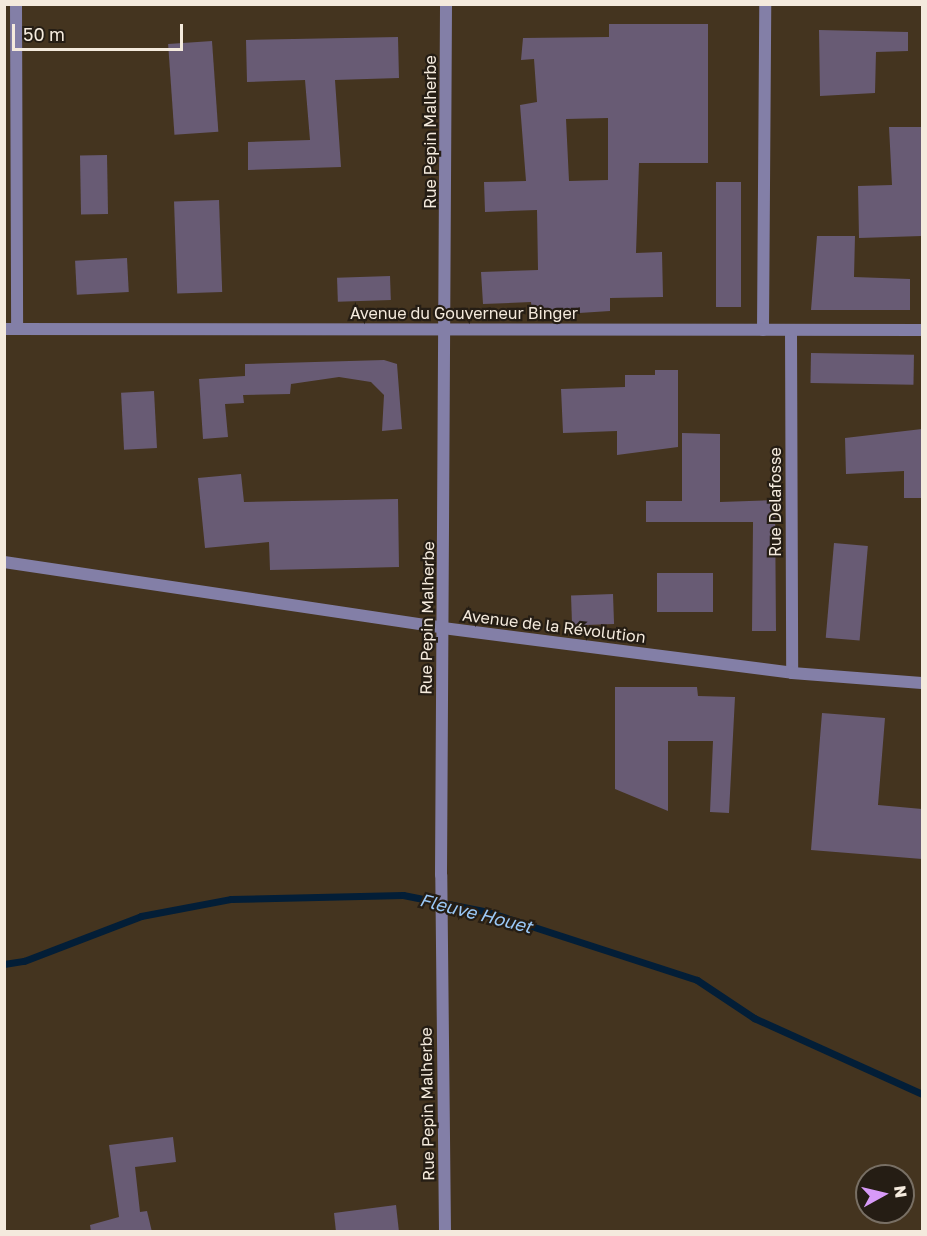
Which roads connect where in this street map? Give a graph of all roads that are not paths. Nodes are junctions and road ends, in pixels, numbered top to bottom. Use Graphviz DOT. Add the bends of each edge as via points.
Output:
graph roads {
  1 [pos="16,4"];
  2 [pos="446,4"];
  3 [pos="765,4"];
  4 [pos="11,329"];
  5 [pos="446,330"];
  6 [pos="763,330"];
  7 [pos="791,330"];
  8 [pos="922,330"];
  9 [pos="4,562"];
  10 [pos="443,628"];
  11 [pos="792,673"];
  12 [pos="922,683"];
  13 [pos="445,1232"];
  1 -- 4 [label="street"];
  2 -- 5 [label="street, Rue Pepin Malherbe"];
  3 -- 6 [label="street"];
  4 -- 5 [label="street, Avenue du Gouverneur Binger"];
  5 -- 6 [label="street, Avenue du Gouverneur Binger"];
  5 -- 10 [label="street, Rue Pepin Malherbe"];
  6 -- 7 [label="street, Avenue du Gouverneur Binger"];
  7 -- 8 [label="street, Avenue du Gouverneur Binger"];
  7 -- 11 [label="street, Rue Delafosse"];
  9 -- 10 [label="street, Avenue de la Révolution"];
  10 -- 11 [label="street, Avenue de la Révolution"];
  10 -- 13 [label="street, Rue Pepin Malherbe"];
  11 -- 12 [label="street, Avenue de la Révolution"];
}
